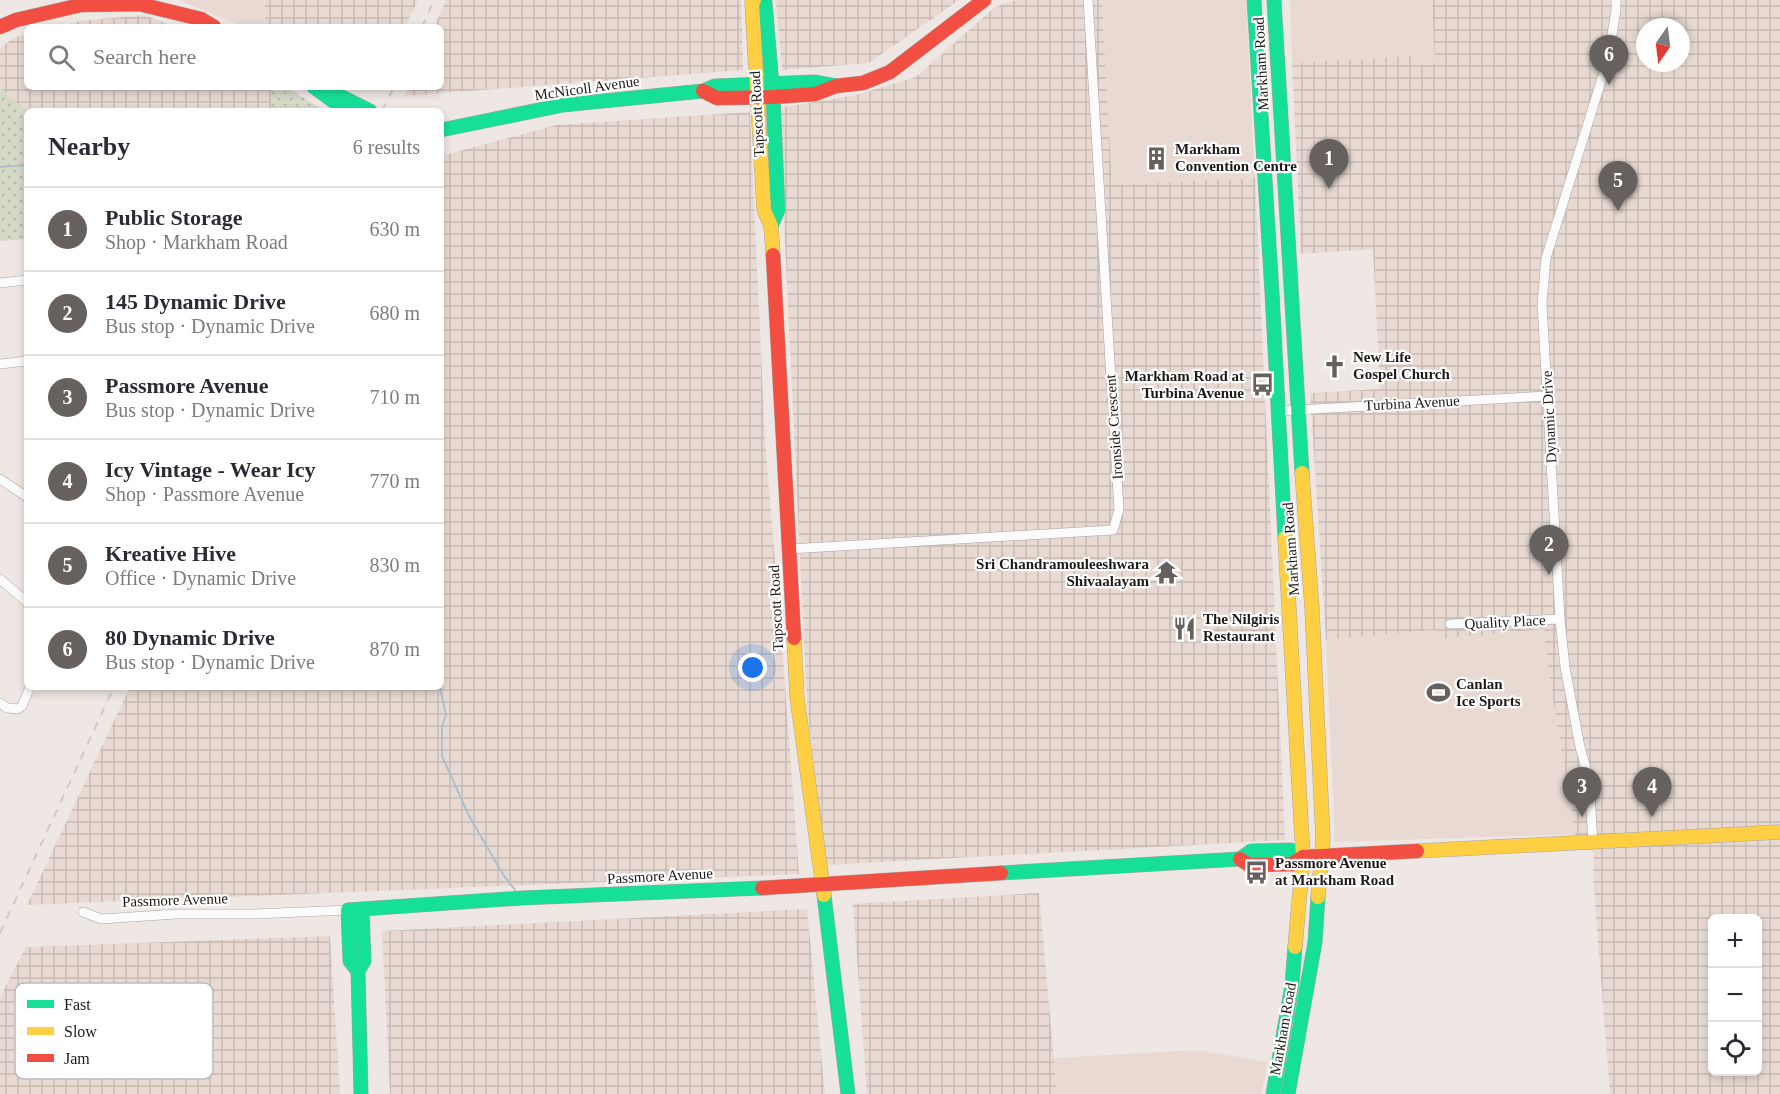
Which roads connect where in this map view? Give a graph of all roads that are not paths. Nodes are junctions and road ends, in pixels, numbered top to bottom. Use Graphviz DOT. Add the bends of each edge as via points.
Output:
graph roads {
  1 [pos="754,0"];
  2 [pos="763,0"];
  3 [pos="984,0"];
  4 [pos="1088,0"];
  5 [pos="1254,0"];
  6 [pos="1274,0"];
  7 [pos="1616,0"];
  8 [pos="208,24"];
  9 [pos="0,27"];
  10 [pos="320,91"];
  11 [pos="758,91"];
  12 [pos="773,91"];
  13 [pos="340,108"];
  14 [pos="364,108"];
  15 [pos="444,129"];
  16 [pos="771,226"];
  17 [pos="24,280"];
  18 [pos="0,283"];
  19 [pos="24,362"];
  20 [pos="0,364"];
  21 [pos="1547,396"];
  22 [pos="1297,410"];
  23 [pos="1278,411"];
  24 [pos="0,479"];
  25 [pos="24,495"];
  26 [pos="789,549"];
  27 [pos="0,579"];
  28 [pos="24,599"];
  29 [pos="1560,619"];
  30 [pos="1450,624"];
  31 [pos="29,690"];
  32 [pos="0,703"];
  33 [pos="1780,832"];
  34 [pos="1593,842"];
  35 [pos="1322,856"];
  36 [pos="1303,857"];
  37 [pos="823,883"];
  38 [pos="355,910"];
  39 [pos="83,912"];
  40 [pos="361,1094"];
  41 [pos="848,1094"];
  42 [pos="1273,1094"];
  43 [pos="1288,1094"];
  1 -- 11 [label="main road, Tapscott Road"];
  2 -- 12 [label="main road, Tapscott Road"];
  3 -- 12 [label="main road, McNicoll Avenue" via="891,72 863,83 836,86 814,82"];
  4 -- 26 [label="street, Ironside Crescent" via="1119,510 1113,530"];
  5 -- 23 [label="main road, Markham Road"];
  6 -- 22 [label="main road, Markham Road"];
  7 -- 21 [label="street, Dynamic Drive" via="1608,59 1546,258 1542,304"];
  8 -- 9 [label="main road" via="139,4 81,5"];
  10 -- 13 [label="main road"];
  10 -- 14 [label="main road"];
  11 -- 12 [label="main road, McNicoll Avenue"];
  11 -- 15 [label="main road, McNicoll Avenue" via="715,86 703,91 563,105"];
  11 -- 16 [label="main road, Tapscott Road" via="764,210"];
  12 -- 16 [label="main road, Tapscott Road" via="778,210"];
  16 -- 26 [label="main road, Tapscott Road"];
  17 -- 18 [label="street"];
  19 -- 20 [label="street"];
  21 -- 22 [label="street, Turbina Avenue"];
  21 -- 29 [label="street, Dynamic Drive"];
  22 -- 23 [label="street, Turbina Avenue"];
  22 -- 35 [label="main road, Markham Road" via="1312,608"];
  23 -- 36 [label="main road, Markham Road"];
  24 -- 25 [label="street"];
  26 -- 37 [label="main road, Tapscott Road" via="797,697"];
  27 -- 28 [label="street"];
  29 -- 30 [label="street, Quality Place"];
  29 -- 34 [label="street, Dynamic Drive" via="1565,667 1589,778"];
  31 -- 32 [label="street" via="18,709"];
  33 -- 34 [label="main road, Passmore Avenue"];
  34 -- 35 [label="main road, Passmore Avenue"];
  35 -- 36 [label="main road, Passmore Avenue"];
  35 -- 43 [label="main road, Markham Road" via="1315,942"];
  36 -- 37 [label="main road, Passmore Avenue" via="1292,864 1249,866 1240,859"];
  36 -- 42 [label="main road, Markham Road" via="1292,985"];
  37 -- 38 [label="main road, Passmore Avenue"];
  37 -- 41 [label="main road, Tapscott Road"];
  38 -- 39 [label="street, Passmore Avenue" via="101,919"];
  38 -- 40 [label="main road" via="350,961 358,971"];
}
